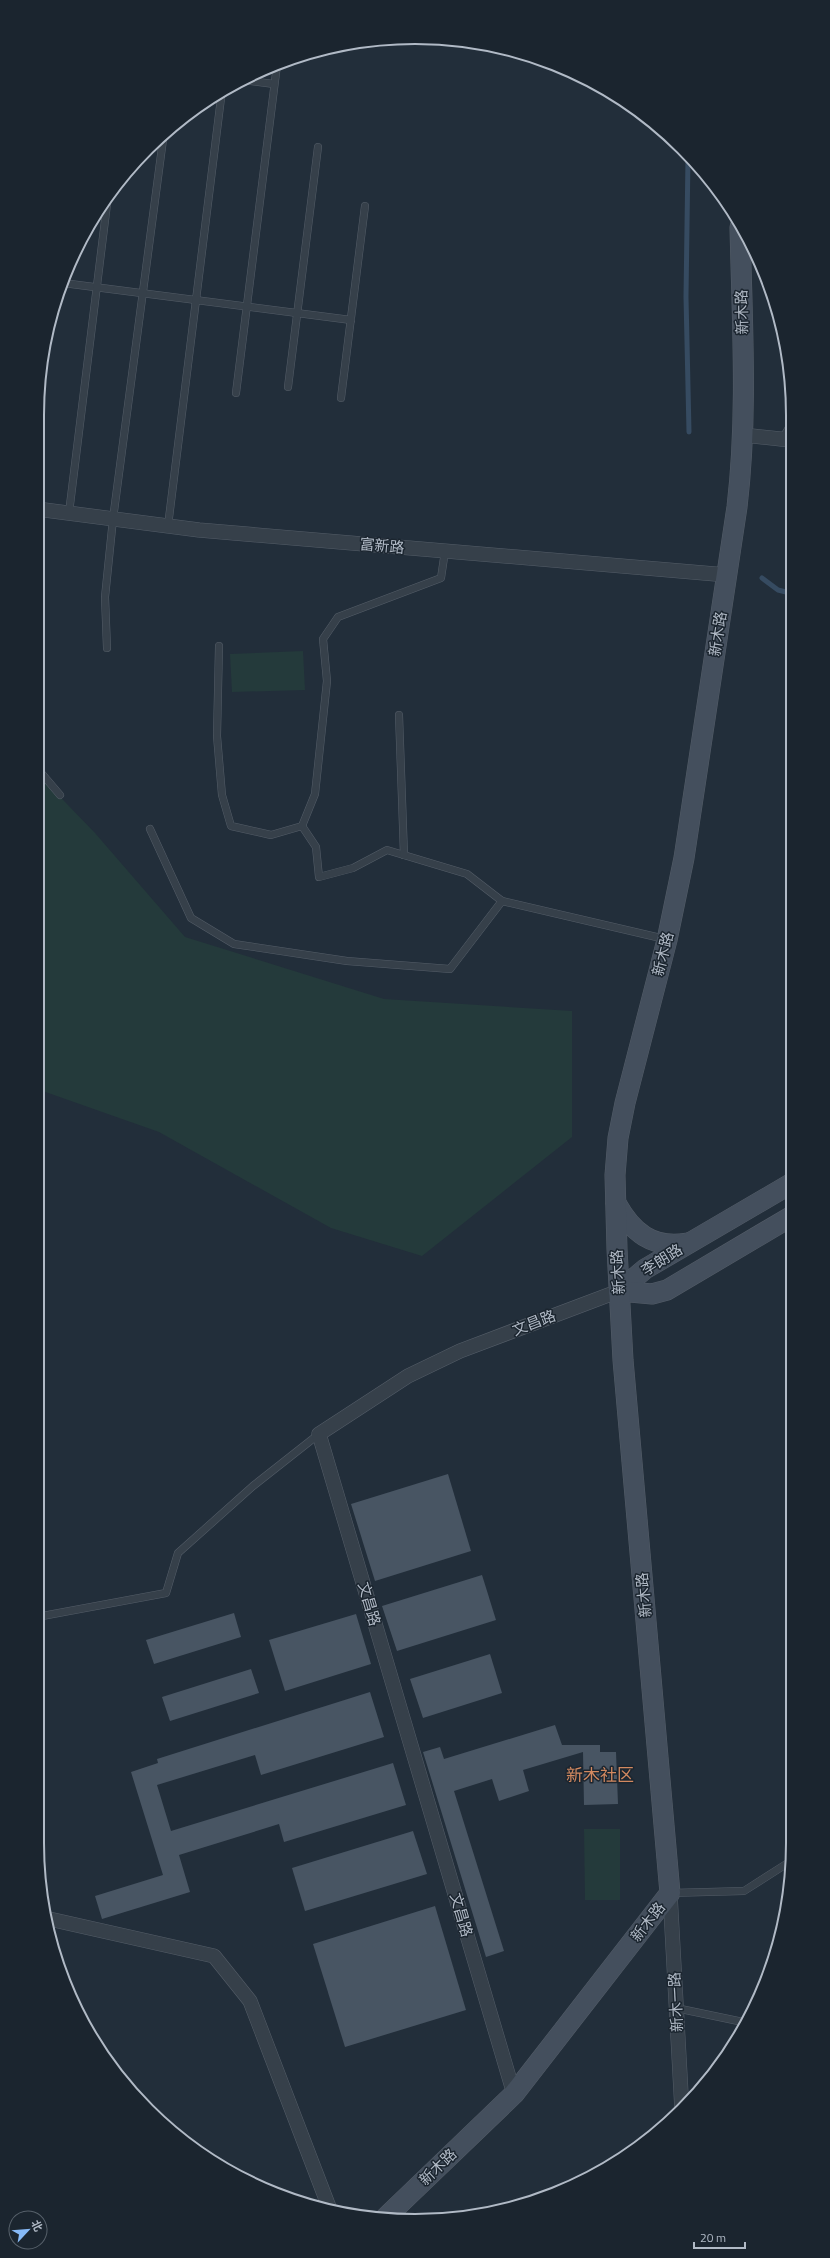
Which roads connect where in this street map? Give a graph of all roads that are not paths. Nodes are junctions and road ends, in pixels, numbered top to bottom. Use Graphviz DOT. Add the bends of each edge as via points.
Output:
graph roads {
  1 [pos="276,71"];
  2 [pos="253,81"];
  3 [pos="274,84"];
  4 [pos="221,100"];
  5 [pos="162,144"];
  6 [pos="318,147"];
  7 [pos="365,206"];
  8 [pos="106,210"];
  9 [pos="740,237"];
  10 [pos="69,283"];
  11 [pos="97,287"];
  12 [pos="143,293"];
  13 [pos="196,300"];
  14 [pos="246,306"];
  15 [pos="298,313"];
  16 [pos="351,320"];
  17 [pos="288,387"];
  18 [pos="236,393"];
  19 [pos="341,398"];
  20 [pos="743,435"];
  21 [pos="786,439"];
  22 [pos="44,510"];
  23 [pos="69,513"];
  24 [pos="113,519"];
  25 [pos="168,526"];
  26 [pos="445,551"];
  27 [pos="727,575"];
  28 [pos="219,646"];
  29 [pos="107,648"];
  30 [pos="399,715"];
  31 [pos="44,776"];
  32 [pos="60,795"];
  33 [pos="302,826"];
  34 [pos="150,829"];
  35 [pos="404,855"];
  36 [pos="502,901"];
  37 [pos="667,940"];
  38 [pos="786,1187"];
  39 [pos="616,1203"];
  40 [pos="786,1220"];
  41 [pos="691,1242"];
  42 [pos="619,1290"];
  43 [pos="319,1434"];
  44 [pos="44,1616"];
  45 [pos="785,1865"];
  46 [pos="670,1893"];
  47 [pos="52,1920"];
  48 [pos="676,2008"];
  49 [pos="740,2021"];
  50 [pos="514,2094"];
  51 [pos="681,2101"];
  52 [pos="328,2203"];
  53 [pos="390,2213"];
  1 -- 3 [label="lane"];
  2 -- 3 [label="lane"];
  3 -- 14 [label="lane"];
  4 -- 13 [label="lane"];
  5 -- 12 [label="lane"];
  6 -- 15 [label="lane"];
  7 -- 16 [label="lane"];
  8 -- 11 [label="lane"];
  9 -- 20 [label="street, 新木路"];
  10 -- 11 [label="lane"];
  11 -- 12 [label="lane"];
  11 -- 23 [label="lane"];
  12 -- 13 [label="lane"];
  12 -- 24 [label="lane"];
  13 -- 14 [label="lane"];
  13 -- 25 [label="lane"];
  14 -- 15 [label="lane"];
  14 -- 18 [label="lane"];
  15 -- 16 [label="lane"];
  15 -- 17 [label="lane"];
  16 -- 19 [label="lane"];
  20 -- 21 [label="street"];
  20 -- 27 [label="street, 新木路" via="742,466"];
  22 -- 23 [label="street, 富新路"];
  23 -- 24 [label="street, 富新路"];
  24 -- 25 [label="street, 富新路"];
  24 -- 29 [label="lane" via="105,597"];
  25 -- 26 [label="street, 富新路"];
  26 -- 27 [label="street, 富新路"];
  26 -- 33 [label="lane" via="441,578 338,617 323,638 327,681 315,794"];
  27 -- 37 [label="street, 新木路" via="684,858"];
  28 -- 33 [label="lane" via="217,736 222,795 231,826 271,835"];
  30 -- 35 [label="lane"];
  31 -- 32 [label="lane"];
  33 -- 35 [label="lane" via="316,847 319,877 353,868 387,850"];
  34 -- 36 [label="lane" via="191,918 234,944 347,961 450,969"];
  35 -- 36 [label="lane" via="467,874"];
  36 -- 37 [label="lane"];
  37 -- 39 [label="street, 新木路" via="618,1138"];
  38 -- 41 [label="street, 李朗路"];
  39 -- 41 [label="street" via="625,1221 647,1238 676,1245"];
  39 -- 42 [label="street, 新木路"];
  40 -- 42 [label="street, 李朗路" via="666,1290 652,1294"];
  41 -- 42 [label="street, 李朗路" via="645,1269"];
  42 -- 43 [label="street, 文昌路" via="460,1351 408,1376"];
  42 -- 46 [label="street, 新木路"];
  43 -- 44 [label="lane" via="253,1486 178,1553 166,1593"];
  43 -- 50 [label="street, 文昌路"];
  45 -- 46 [label="lane" via="744,1891"];
  46 -- 48 [label="street, 新木一路"];
  46 -- 50 [label="street, 新木路"];
  47 -- 52 [label="street" via="214,1956 250,2001"];
  48 -- 49 [label="lane"];
  48 -- 51 [label="street, 新木一路"];
  50 -- 53 [label="street, 新木路"];
}
